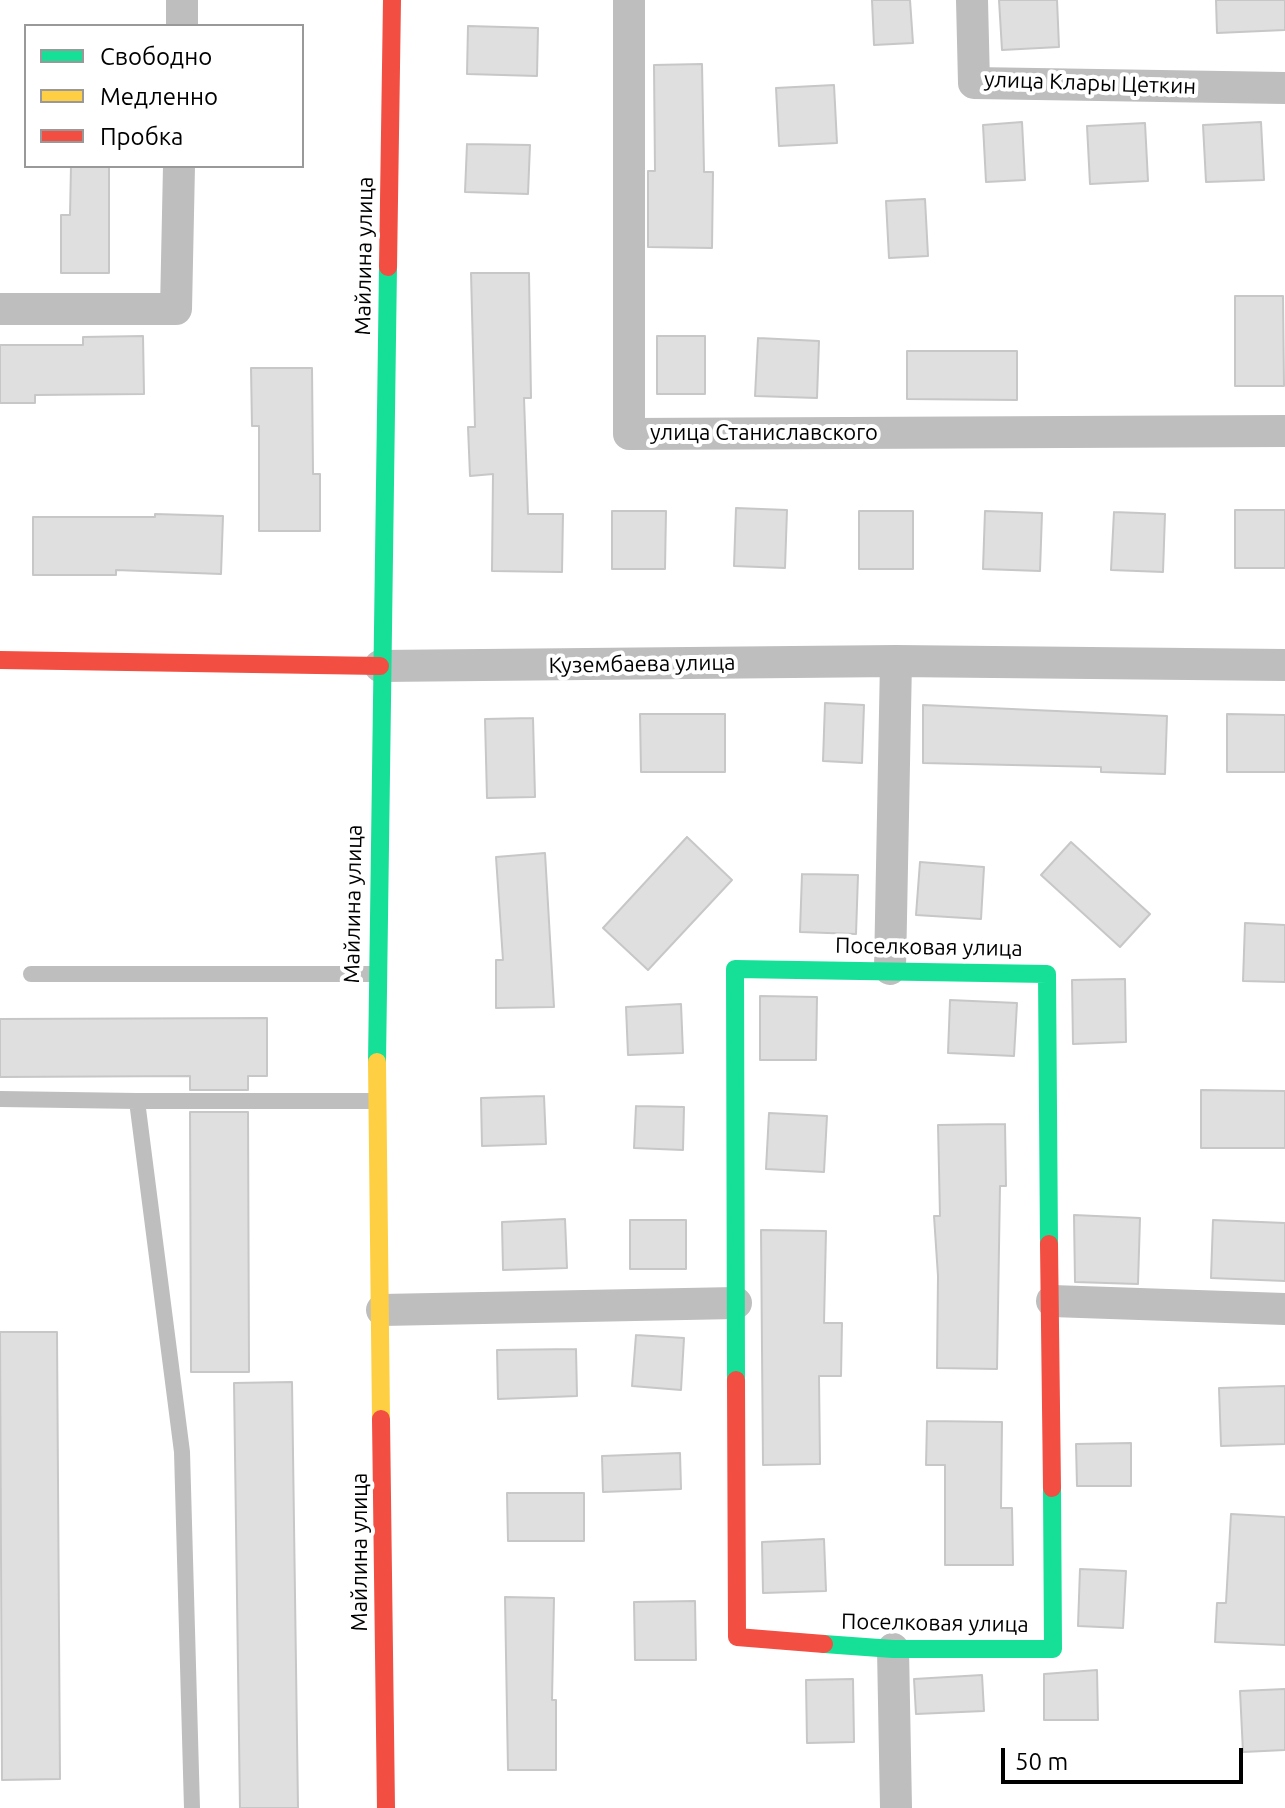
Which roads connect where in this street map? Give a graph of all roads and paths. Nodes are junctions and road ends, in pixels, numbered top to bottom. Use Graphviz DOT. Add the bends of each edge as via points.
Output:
graph roads {
  1 [pos="182,0"];
  2 [pos="392,0"];
  3 [pos="629,0"];
  4 [pos="972,0"];
  5 [pos="182,24"];
  6 [pos="1285,88"];
  7 [pos="179,168"];
  8 [pos="0,309"];
  9 [pos="1285,431"];
  10 [pos="0,660"];
  11 [pos="896,661"];
  12 [pos="1285,665"];
  13 [pos="380,666"];
  14 [pos="890,969"];
  15 [pos="31,974"];
  16 [pos="376,974"];
  17 [pos="0,1099"];
  18 [pos="137,1101"];
  19 [pos="378,1101"];
  20 [pos="1052,1301"];
  21 [pos="736,1303"];
  22 [pos="1285,1309"];
  23 [pos="382,1310"];
  24 [pos="893,1649"];
  25 [pos="192,1808"];
  26 [pos="386,1808"];
  27 [pos="896,1808"];
  1 -- 5 [label="street"];
  2 -- 13 [label="street, Майлина улица"];
  3 -- 9 [label="street, улица Станиславского" via="629,434"];
  4 -- 6 [label="street, улица Клары Цеткин" via="974,83"];
  7 -- 8 [label="street" via="176,309"];
  10 -- 13 [label="street, Кузембаева улица"];
  11 -- 12 [label="street, Кузембаева улица"];
  11 -- 13 [label="street, Кузембаева улица"];
  11 -- 14 [label="street"];
  13 -- 16 [label="street, Майлина улица"];
  14 -- 20 [label="street, Поселковая улица" via="1047,974"];
  14 -- 21 [label="street, Поселковая улица" via="735,969"];
  15 -- 16 [label="lane"];
  16 -- 19 [label="street, Майлина улица"];
  17 -- 18 [label="lane"];
  18 -- 19 [label="lane"];
  18 -- 25 [label="lane" via="182,1452"];
  19 -- 23 [label="street, Майлина улица"];
  20 -- 22 [label="street"];
  20 -- 24 [label="street, Поселковая улица" via="1053,1649"];
  21 -- 23 [label="street"];
  21 -- 24 [label="street, Поселковая улица" via="737,1637"];
  23 -- 26 [label="street, Майлина улица"];
  24 -- 27 [label="street"];
}
